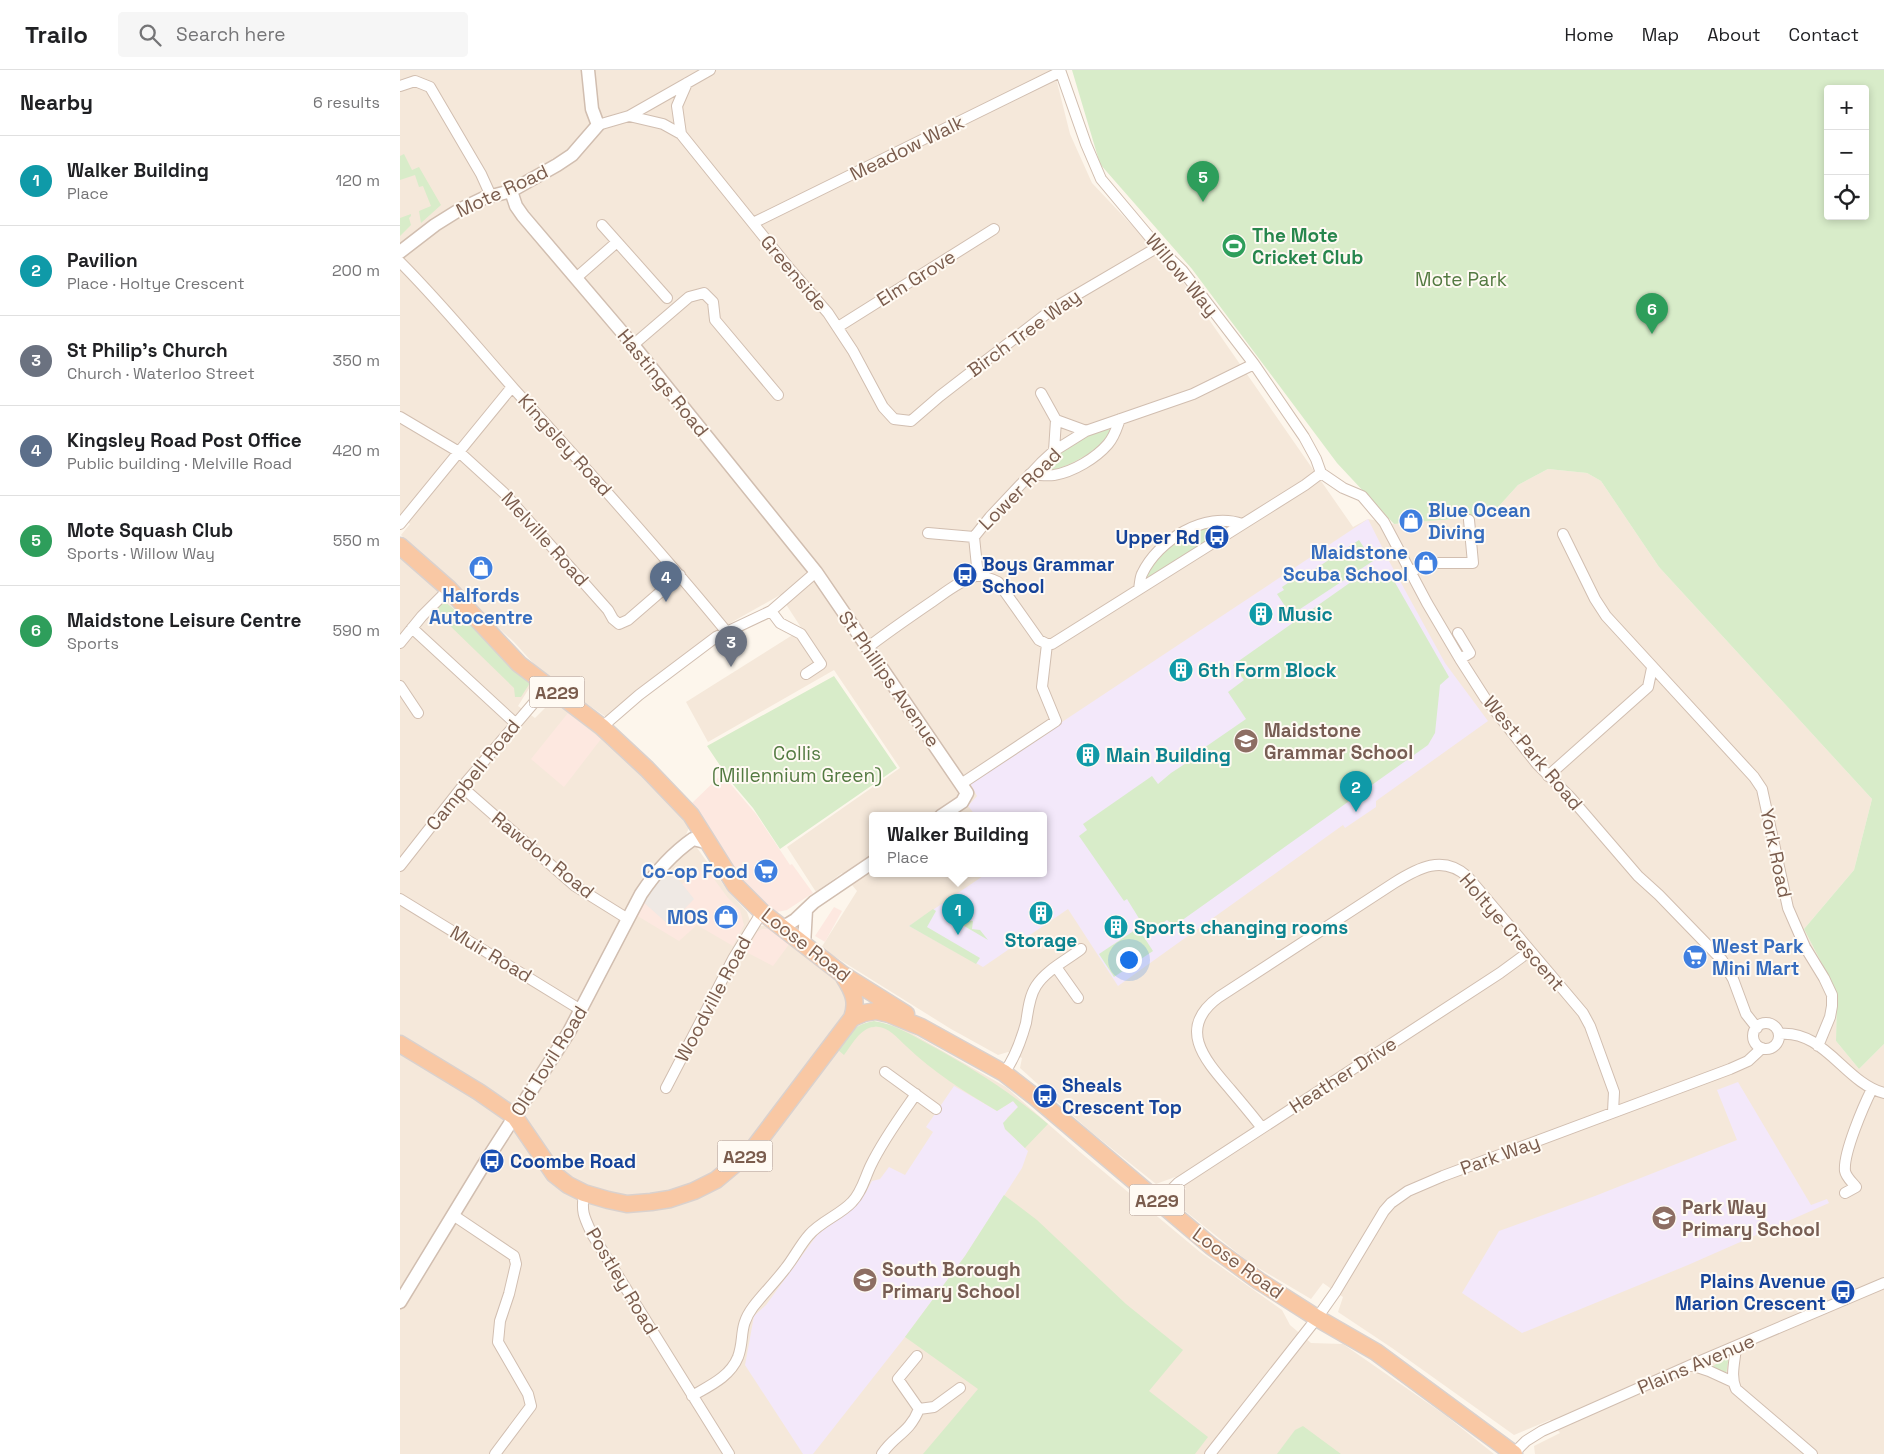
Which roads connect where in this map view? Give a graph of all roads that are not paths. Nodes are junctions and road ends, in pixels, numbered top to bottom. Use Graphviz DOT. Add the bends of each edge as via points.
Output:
graph roads {
  1 [pos="588,70"];
  2 [pos="710,70"];
  3 [pos="1060,71"];
  4 [pos="687,83"];
  5 [pos="400,86"];
  6 [pos="628,116"];
  7 [pos="598,124"];
  8 [pos="681,134"];
  9 [pos="511,191"];
  10 [pos="491,196"];
  11 [pos="753,223"];
  12 [pos="602,225"];
  13 [pos="994,229"];
  14 [pos="617,242"];
  15 [pos="1158,247"];
  16 [pos="400,252"];
  17 [pos="400,262"];
  18 [pos="576,278"];
  19 [pos="667,298"];
  20 [pos="838,327"];
  21 [pos="633,345"];
  22 [pos="1254,364"];
  23 [pos="512,387"];
  24 [pos="1041,393"];
  25 [pos="778,395"];
  26 [pos="400,417"];
  27 [pos="894,419"];
  28 [pos="1120,419"];
  29 [pos="1056,420"];
  30 [pos="1086,431"];
  31 [pos="1054,451"];
  32 [pos="459,452"];
  33 [pos="1321,473"];
  34 [pos="1030,474"];
  35 [pos="1470,520"];
  36 [pos="400,524"];
  37 [pos="1242,524"];
  38 [pos="928,533"];
  39 [pos="1563,534"];
  40 [pos="974,537"];
  41 [pos="400,546"];
  42 [pos="1411,572"];
  43 [pos="817,573"];
  44 [pos="680,575"];
  45 [pos="978,576"];
  46 [pos="449,589"];
  47 [pos="1139,589"];
  48 [pos="771,611"];
  49 [pos="412,628"];
  50 [pos="726,631"];
  51 [pos="1458,633"];
  52 [pos="400,643"];
  53 [pos="1047,644"];
  54 [pos="868,648"];
  55 [pos="1460,660"];
  56 [pos="1652,668"];
  57 [pos="806,674"];
  58 [pos="1667,684"];
  59 [pos="400,686"];
  60 [pos="549,686"];
  61 [pos="1648,687"];
  62 [pos="418,714"];
  63 [pos="515,723"];
  64 [pos="602,727"];
  65 [pos="1548,776"];
  66 [pos="961,784"];
  67 [pos="462,787"];
  68 [pos="947,812"];
  69 [pos="709,844"];
  70 [pos="869,865"];
  71 [pos="400,866"];
  72 [pos="400,899"];
  73 [pos="806,910"];
  74 [pos="762,912"];
  75 [pos="628,919"];
  76 [pos="782,928"];
  77 [pos="804,945"];
  78 [pos="1082,949"];
  79 [pos="1530,951"];
  80 [pos="1056,967"];
  81 [pos="842,974"];
  82 [pos="1078,998"];
  83 [pos="582,1010"];
  84 [pos="852,1018"];
  85 [pos="921,1027"];
  86 [pos="1757,1028"];
  87 [pos="1779,1034"];
  88 [pos="400,1044"];
  89 [pos="1818,1046"];
  90 [pos="1762,1048"];
  91 [pos="885,1072"];
  92 [pos="1004,1073"];
  93 [pos="666,1088"];
  94 [pos="1872,1089"];
  95 [pos="1614,1092"];
  96 [pos="1884,1093"];
  97 [pos="916,1094"];
  98 [pos="1633,1105"];
  99 [pos="936,1109"];
  100 [pos="1613,1112"];
  101 [pos="515,1117"];
  102 [pos="1262,1128"];
  103 [pos="584,1193"];
  104 [pos="1845,1193"];
  105 [pos="1159,1202"];
  106 [pos="453,1215"];
  107 [pos="1884,1283"];
  108 [pos="400,1302"];
  109 [pos="1317,1318"];
  110 [pos="1736,1347"];
  111 [pos="917,1356"];
  112 [pos="1691,1365"];
  113 [pos="1733,1382"];
  114 [pos="960,1388"];
  115 [pos="692,1396"];
  116 [pos="919,1408"];
  117 [pos="500,1452"];
  118 [pos="729,1454"];
  119 [pos="882,1454"];
  120 [pos="1210,1454"];
  121 [pos="1514,1454"];
  122 [pos="1812,1454"];
  1 -- 7 [label="street" via="592,110"];
  2 -- 4 [label="street"];
  3 -- 11 [label="street, Meadow Walk"];
  3 -- 15 [label="street, Willow Way" via="1102,179"];
  4 -- 6 [label="street"];
  4 -- 8 [label="street" via="677,106"];
  5 -- 10 [label="street" via="415,81 430,86"];
  6 -- 7 [label="street"];
  6 -- 8 [label="street, Greenside" via="663,124"];
  7 -- 9 [label="street, Mote Road" via="572,155"];
  8 -- 11 [label="street, Greenside"];
  9 -- 10 [label="street, Mote Road"];
  9 -- 18 [label="street, Hastings Road" via="523,216"];
  10 -- 16 [label="street, Mote Road" via="459,210"];
  11 -- 20 [label="street, Greenside"];
  12 -- 14 [label="street"];
  13 -- 20 [label="street, Elm Grove"];
  14 -- 18 [label="street"];
  14 -- 19 [label="street"];
  15 -- 22 [label="street, Willow Way" via="1182,270"];
  15 -- 27 [label="street, Birch Tree Way" via="1054,308 911,421"];
  17 -- 23 [label="street, Kingsley Road" via="434,296"];
  18 -- 21 [label="street, Hastings Road"];
  20 -- 27 [label="street, Greenside" via="883,407"];
  21 -- 25 [label="street" via="689,297 704,293 713,302 715,320"];
  21 -- 43 [label="street, Hastings Road"];
  22 -- 28 [label="street, Lower Road" via="1192,394"];
  22 -- 33 [label="street, Willow Way" via="1308,442"];
  23 -- 32 [label="street"];
  23 -- 44 [label="street, Kingsley Road"];
  24 -- 29 [label="street"];
  26 -- 32 [label="street, Melville Road"];
  28 -- 30 [label="street, Lower Road"];
  28 -- 34 [label="street" via="1109,443 1088,460 1053,475"];
  29 -- 30 [label="street"];
  29 -- 31 [label="street"];
  30 -- 31 [label="street, Lower Road"];
  31 -- 34 [label="street, Lower Road"];
  32 -- 36 [label="street"];
  32 -- 44 [label="street, Melville Road" via="504,493 619,624 628,620"];
  33 -- 37 [label="street"];
  33 -- 42 [label="street, West Park Road" via="1362,496 1384,522"];
  34 -- 40 [label="street, Lower Road"];
  35 -- 42 [label="street" via="1472,563 1426,563"];
  37 -- 47 [label="street"];
  37 -- 47 [label="street" via="1232,521 1202,524 1186,530 1155,554 1141,575"];
  38 -- 40 [label="street"];
  39 -- 56 [label="street, York Road" via="1606,616"];
  40 -- 45 [label="street, Lower Road"];
  41 -- 46 [label="highway, A229"];
  42 -- 55 [label="street, West Park Road"];
  43 -- 48 [label="street"];
  43 -- 54 [label="street, St Phillips Avenue"];
  44 -- 50 [label="street, Kingsley Road"];
  45 -- 53 [label="street" via="998,582 1039,640"];
  45 -- 54 [label="street" via="954,587"];
  46 -- 49 [label="street"];
  46 -- 60 [label="highway, A229" via="519,664"];
  47 -- 53 [label="street" via="1061,639"];
  48 -- 50 [label="street"];
  48 -- 57 [label="street" via="780,623 802,634 821,664"];
  49 -- 52 [label="street"];
  49 -- 63 [label="street"];
  50 -- 64 [label="street" via="676,666"];
  51 -- 55 [label="street" via="1470,653"];
  53 -- 66 [label="street" via="1042,687 1056,721"];
  54 -- 66 [label="street, St Phillips Avenue"];
  55 -- 65 [label="street, West Park Road" via="1485,698"];
  56 -- 58 [label="street, York Road"];
  56 -- 61 [label="street"];
  58 -- 61 [label="street"];
  58 -- 89 [label="street, York Road" via="1762,789 1788,908 1832,996 1830,1017"];
  59 -- 62 [label="street"];
  60 -- 63 [label="street, Campbell Road"];
  60 -- 64 [label="highway, A229"];
  61 -- 65 [label="street"];
  63 -- 67 [label="street, Campbell Road"];
  64 -- 69 [label="highway, A229" via="687,811"];
  65 -- 86 [label="street, West Park Road" via="1638,876 1722,960 1746,1014"];
  66 -- 68 [label="street" via="967,793 966,798"];
  67 -- 71 [label="street, Campbell Road"];
  67 -- 75 [label="street, Rawdon Road" via="575,886"];
  69 -- 74 [label="highway, Loose Road / A229" via="736,885"];
  69 -- 75 [label="street, Old Tovil Road" via="693,839 688,843 650,880"];
  70 -- 73 [label="street"];
  72 -- 83 [label="street, Muir Road"];
  73 -- 76 [label="street"];
  73 -- 77 [label="street"];
  74 -- 76 [label="highway, Loose Road / A229"];
  74 -- 93 [label="street, Woodville Road" via="733,959"];
  75 -- 83 [label="street, Old Tovil Road"];
  76 -- 77 [label="highway, Loose Road / A229"];
  77 -- 81 [label="highway, Loose Road / A229"];
  78 -- 80 [label="street"];
  79 -- 95 [label="street, Holtye Crescent" via="1587,1019"];
  79 -- 102 [label="street, Heather Drive"];
  79 -- 102 [label="street, Holtye Crescent" via="1464,874 1446,866 1430,865 1415,870 1219,997 1201,1017 1197,1028 1198,1043 1214,1072"];
  80 -- 82 [label="street"];
  80 -- 92 [label="street" via="1036,986 1022,1038"];
  81 -- 84 [label="highway, A229" via="854,997"];
  81 -- 85 [label="highway, Loose Road / A229" via="902,1011"];
  83 -- 101 [label="street, Old Tovil Road"];
  84 -- 85 [label="highway, Loose Road / A229" via="876,1011"];
  84 -- 103 [label="highway, A229" via="753,1149 716,1180 694,1192 651,1202 627,1204"];
  85 -- 92 [label="highway, Loose Road / A229"];
  86 -- 87 [label="street" via="1770,1024"];
  86 -- 90 [label="street" via="1754,1039"];
  87 -- 89 [label="street" via="1794,1034"];
  87 -- 90 [label="street" via="1774,1046"];
  88 -- 101 [label="highway, A229"];
  89 -- 94 [label="street"];
  90 -- 98 [label="street, Park Way" via="1740,1065"];
  91 -- 97 [label="street"];
  92 -- 105 [label="highway, Loose Road / A229"];
  94 -- 96 [label="street"];
  94 -- 104 [label="street" via="1845,1169 1856,1187"];
  95 -- 98 [label="street"];
  95 -- 100 [label="street, Holtye Crescent"];
  97 -- 99 [label="street"];
  97 -- 115 [label="street" via="886,1138 852,1202 809,1235 754,1306 745,1320 738,1356 731,1370"];
  98 -- 100 [label="street, Park Way"];
  100 -- 109 [label="street, Park Way" via="1400,1196 1378,1220"];
  101 -- 103 [label="highway, A229" via="559,1178"];
  101 -- 106 [label="street, Old Tovil Road"];
  102 -- 105 [label="street, Heather Drive" via="1178,1183"];
  103 -- 115 [label="street, Postley Road" via="582,1215 592,1234"];
  105 -- 109 [label="highway, Loose Road / A229" via="1211,1246"];
  106 -- 108 [label="street, Old Tovil Road"];
  106 -- 117 [label="street" via="514,1256 516,1264 500,1321 498,1342 532,1406"];
  107 -- 110 [label="street, Plains Avenue"];
  109 -- 120 [label="street, Park Way"];
  109 -- 121 [label="highway, Loose Road / A229" via="1376,1352"];
  110 -- 112 [label="street, Plains Avenue"];
  110 -- 113 [label="street"];
  111 -- 116 [label="street" via="898,1379"];
  112 -- 113 [label="street"];
  112 -- 121 [label="street, Plains Avenue" via="1542,1431"];
  113 -- 122 [label="street" via="1740,1393"];
  114 -- 116 [label="street" via="934,1407"];
  115 -- 118 [label="street, Postley Road"];
  116 -- 119 [label="street" via="911,1425 887,1445"];
}
